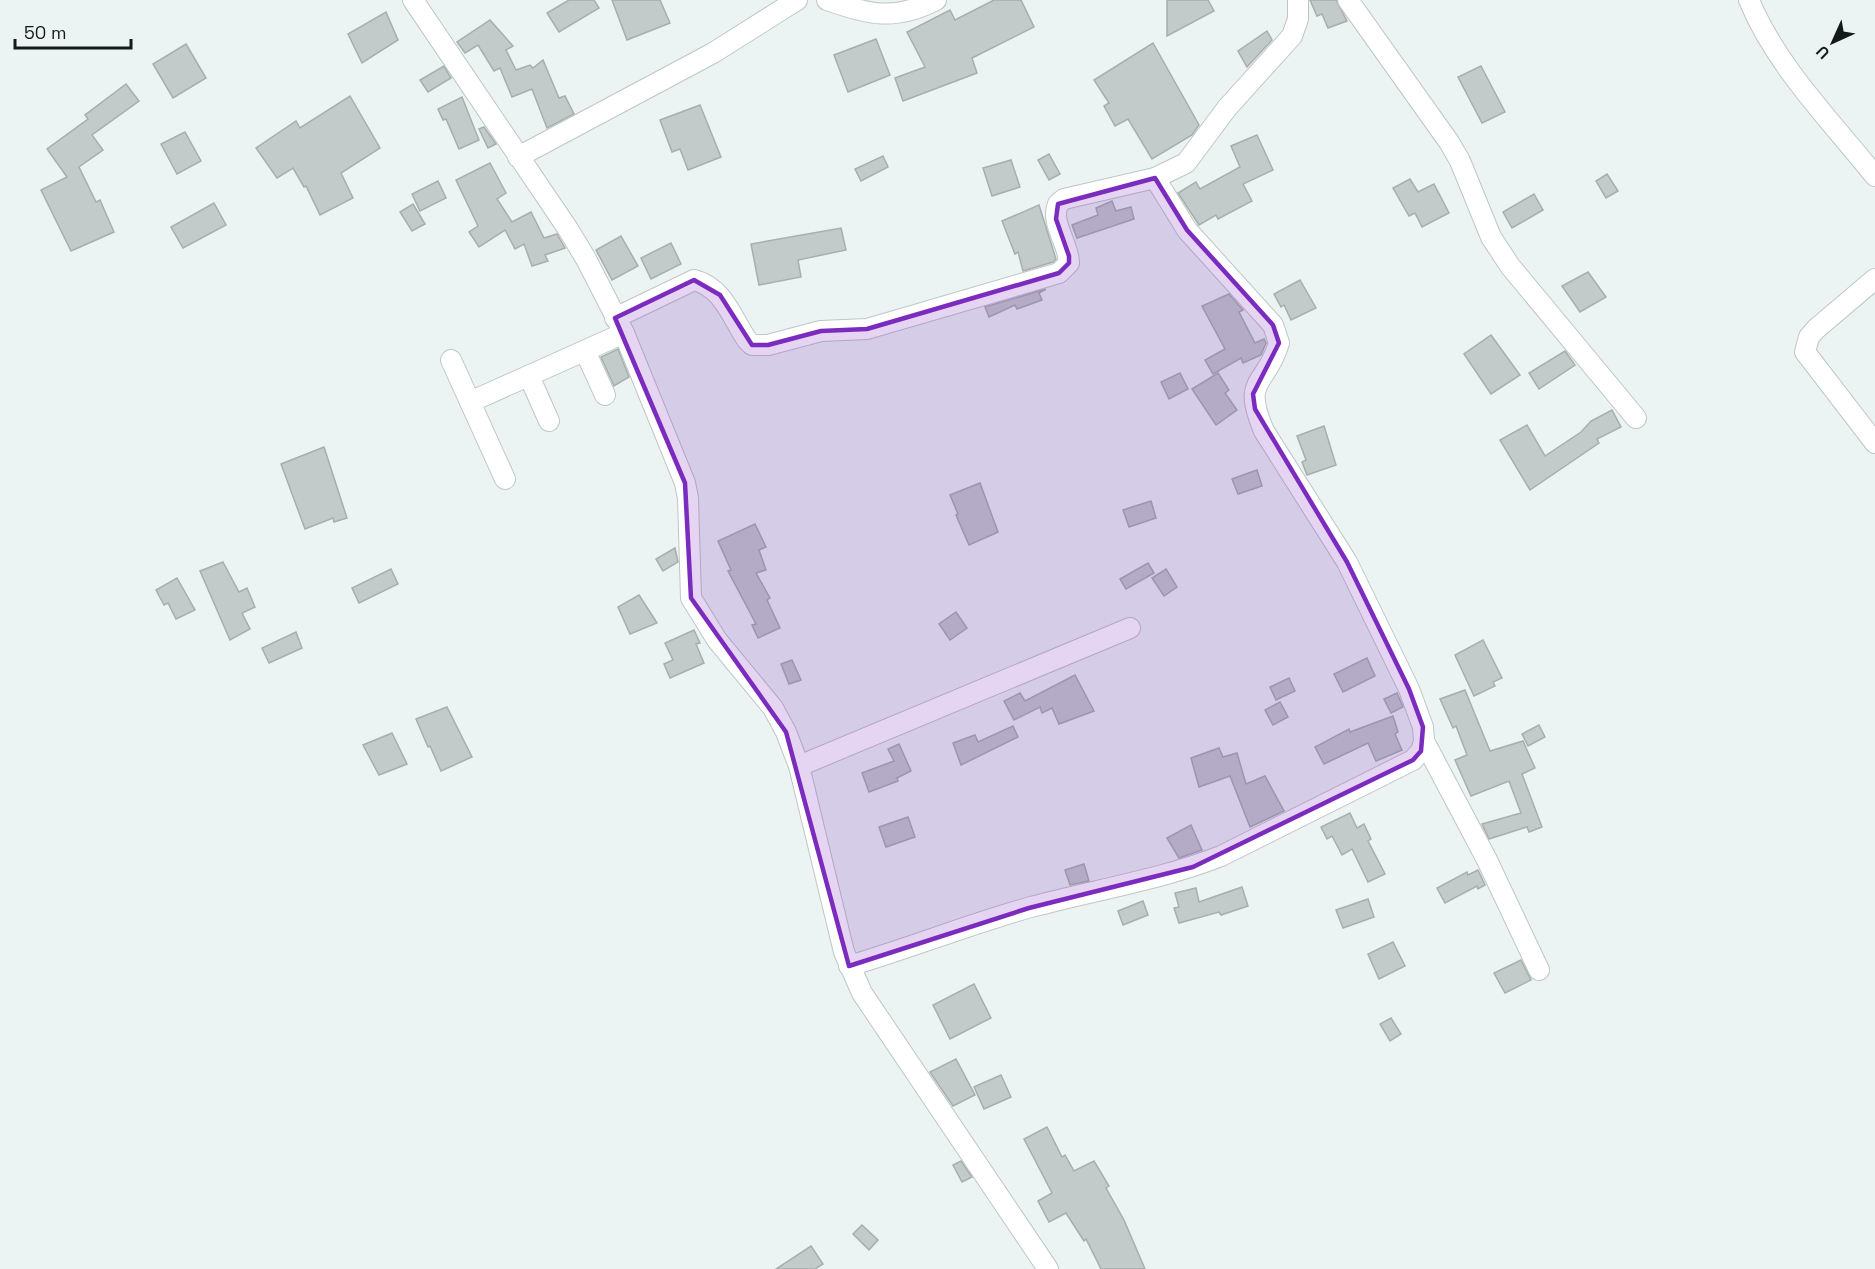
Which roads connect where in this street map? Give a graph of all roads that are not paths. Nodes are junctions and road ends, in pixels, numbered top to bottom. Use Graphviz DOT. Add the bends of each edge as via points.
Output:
graph roads {
  1 [pos="413,0"];
  2 [pos="797,0"];
  3 [pos="827,0"];
  4 [pos="936,0"];
  5 [pos="1298,0"];
  6 [pos="1348,0"];
  7 [pos="1749,0"];
  8 [pos="774,7"];
  9 [pos="518,157"];
  10 [pos="1875,176"];
  11 [pos="1155,178"];
  12 [pos="1875,279"];
  13 [pos="620,326"];
  14 [pos="585,351"];
  15 [pos="451,360"];
  16 [pos="529,376"];
  17 [pos="605,394"];
  18 [pos="470,402"];
  19 [pos="1636,418"];
  20 [pos="549,421"];
  21 [pos="1875,443"];
  22 [pos="504,478"];
  23 [pos="1130,628"];
  24 [pos="1424,741"];
  25 [pos="799,766"];
  26 [pos="849,966"];
  27 [pos="1539,970"];
  28 [pos="1048,1269"];
  1 -- 9 [label="street"];
  2 -- 8 [label="street"];
  3 -- 4 [label="street" via="880,15 920,9"];
  5 -- 11 [label="street" via="1292,36 1227,108 1186,163"];
  6 -- 19 [label="street" via="1449,142 1491,237 1509,266"];
  7 -- 10 [label="street" via="1785,64"];
  8 -- 9 [label="street" via="713,52"];
  9 -- 13 [label="street" via="586,259"];
  11 -- 13 [label="street" via="1064,199 1058,204 1056,219 1069,256 1069,264 1059,273 867,329 821,331 768,345 752,345 720,295 694,280"];
  11 -- 24 [label="street" via="1187,230 1273,325 1279,343 1259,379 1255,409 1264,431 1347,561 1410,689"];
  12 -- 21 [label="street" via="1816,329 1805,352"];
  13 -- 14 [label="street"];
  13 -- 25 [label="street" via="685,483 691,598 717,640 772,708"];
  14 -- 16 [label="street"];
  14 -- 17 [label="street"];
  15 -- 18 [label="street"];
  16 -- 18 [label="street"];
  16 -- 20 [label="street"];
  18 -- 22 [label="street"];
  23 -- 25 [label="street"];
  24 -- 26 [label="street" via="1413,760 1193,867 1029,908"];
  24 -- 27 [label="street"];
  25 -- 26 [label="street"];
  26 -- 28 [label="street" via="917,1078"];
}
